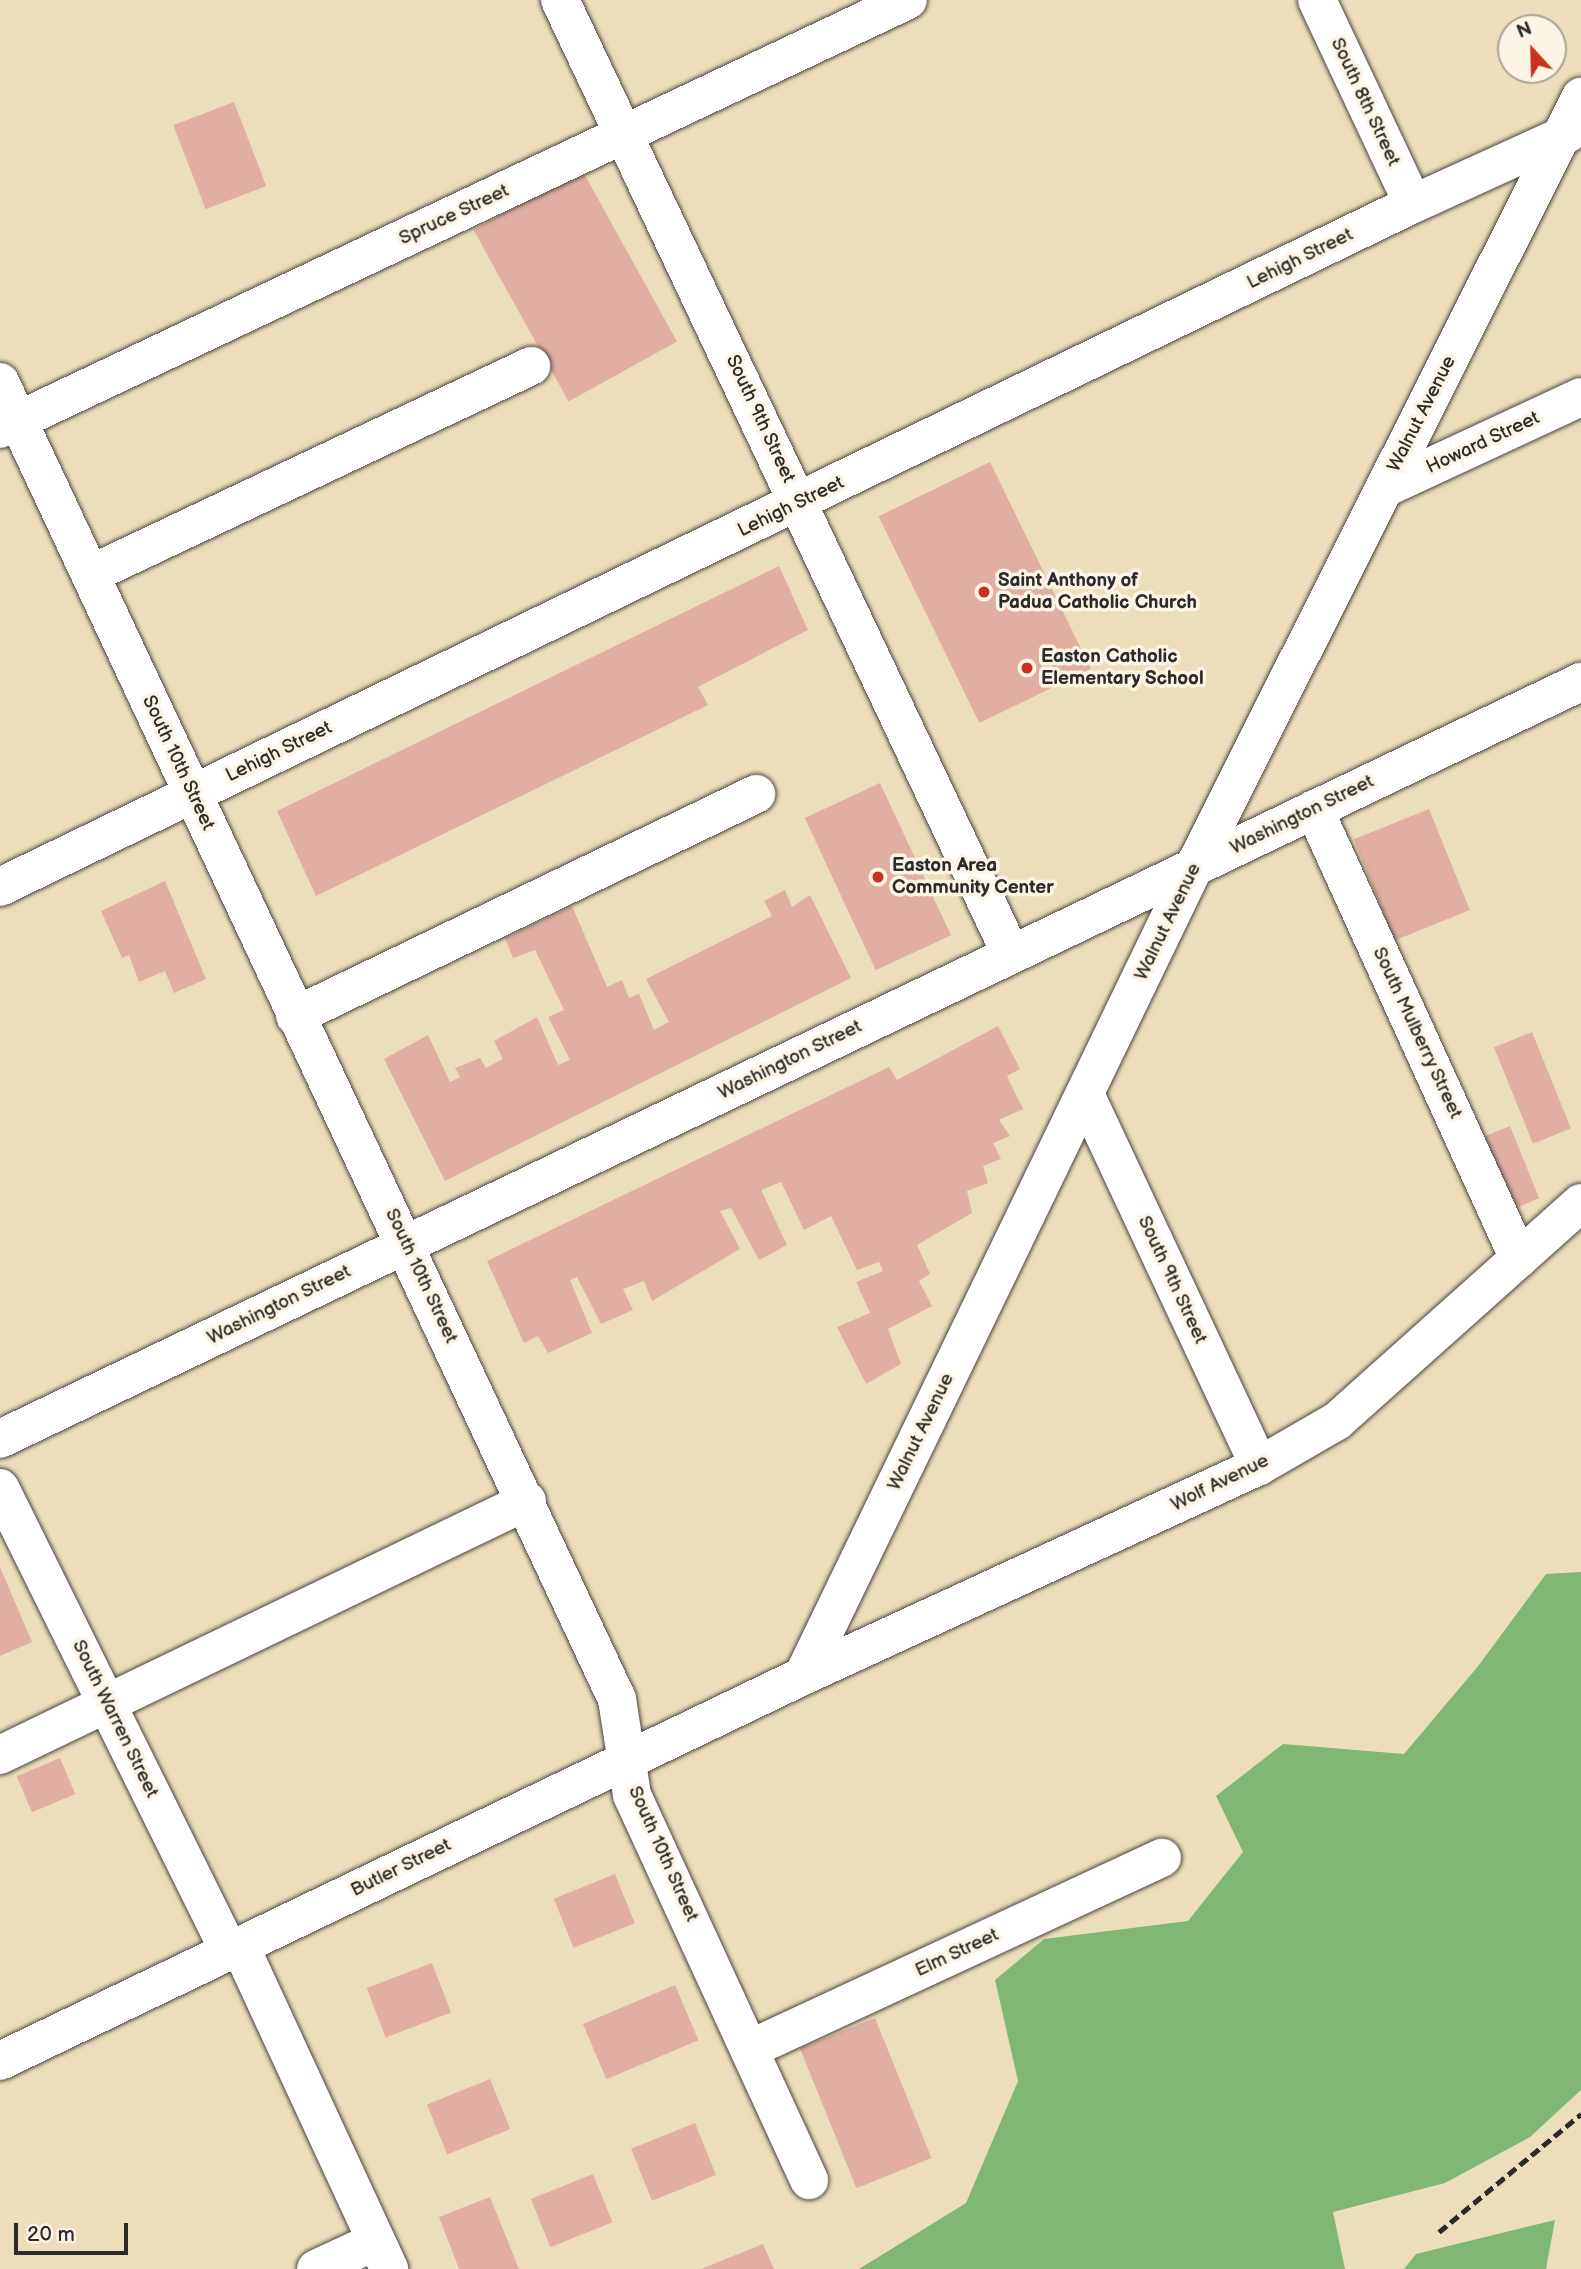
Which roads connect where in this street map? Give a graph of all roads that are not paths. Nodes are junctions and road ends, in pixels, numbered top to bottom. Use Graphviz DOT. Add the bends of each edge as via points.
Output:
graph roads {
  1 [pos="560,0"];
  2 [pos="908,0"];
  3 [pos="1317,0"];
  4 [pos="1581,97"];
  5 [pos="1572,131"];
  6 [pos="626,135"];
  7 [pos="1413,204"];
  8 [pos="531,366"];
  9 [pos="0,382"];
  10 [pos="1581,397"];
  11 [pos="9,425"];
  12 [pos="1385,488"];
  13 [pos="800,503"];
  14 [pos="91,574"];
  15 [pos="1581,681"];
  16 [pos="192,794"];
  17 [pos="756,794"];
  18 [pos="1314,809"];
  19 [pos="1195,865"];
  20 [pos="0,887"];
  21 [pos="1011,954"];
  22 [pos="295,1016"];
  23 [pos="1085,1094"];
  24 [pos="1581,1203"];
  25 [pos="406,1244"];
  26 [pos="1519,1258"];
  27 [pos="0,1439"];
  28 [pos="1259,1466"];
  29 [pos="0,1488"];
  30 [pos="527,1501"];
  31 [pos="803,1676"];
  32 [pos="107,1703"];
  33 [pos="0,1755"];
  34 [pos="626,1760"];
  35 [pos="1162,1858"];
  36 [pos="234,1948"];
  37 [pos="752,2048"];
  38 [pos="0,2061"];
  39 [pos="809,2180"];
  40 [pos="383,2255"];
  41 [pos="316,2269"];
  1 -- 6 [label="street, South 9th Street"];
  2 -- 6 [label="street, Spruce Street"];
  3 -- 7 [label="street, South 8th Street"];
  4 -- 5 [label="street, Walnut Avenue"];
  5 -- 7 [label="street, Lehigh Street"];
  5 -- 12 [label="street, Walnut Avenue"];
  6 -- 11 [label="street, Spruce Street"];
  6 -- 13 [label="street, South 9th Street"];
  7 -- 13 [label="street, Lehigh Street"];
  8 -- 14 [label="street"];
  9 -- 11 [label="street, South 10th Street"];
  10 -- 12 [label="street, Howard Street"];
  11 -- 14 [label="street, South 10th Street"];
  12 -- 19 [label="street, Walnut Avenue"];
  13 -- 16 [label="street, Lehigh Street"];
  13 -- 21 [label="street, South 9th Street"];
  14 -- 16 [label="street, South 10th Street"];
  15 -- 18 [label="street, Washington Street"];
  16 -- 20 [label="street, Lehigh Street"];
  16 -- 22 [label="street, South 10th Street"];
  17 -- 22 [label="street"];
  18 -- 19 [label="street, Washington Street"];
  18 -- 26 [label="street, South Mulberry Street"];
  19 -- 21 [label="street, Washington Street"];
  19 -- 23 [label="street, Walnut Avenue"];
  21 -- 25 [label="street, Washington Street"];
  22 -- 25 [label="street, South 10th Street"];
  23 -- 28 [label="street, South 9th Street"];
  23 -- 31 [label="street, Walnut Avenue"];
  24 -- 26 [label="street, Wolf Avenue"];
  25 -- 27 [label="street, Washington Street"];
  25 -- 30 [label="street, South 10th Street"];
  26 -- 28 [label="street, Wolf Avenue" via="1336,1421"];
  28 -- 31 [label="street, Wolf Avenue"];
  29 -- 32 [label="street, South Warren Street"];
  30 -- 32 [label="street"];
  30 -- 34 [label="street, South 10th Street" via="617,1699"];
  31 -- 34 [label="street, Butler Street"];
  32 -- 33 [label="street"];
  32 -- 36 [label="street, South Warren Street"];
  34 -- 36 [label="street, Butler Street"];
  34 -- 37 [label="street, South 10th Street" via="632,1794"];
  35 -- 37 [label="street, Elm Street"];
  36 -- 38 [label="street, Butler Street"];
  36 -- 40 [label="street, South Warren Street"];
  37 -- 39 [label="street, South 10th Street"];
  40 -- 41 [label="street"];
}
